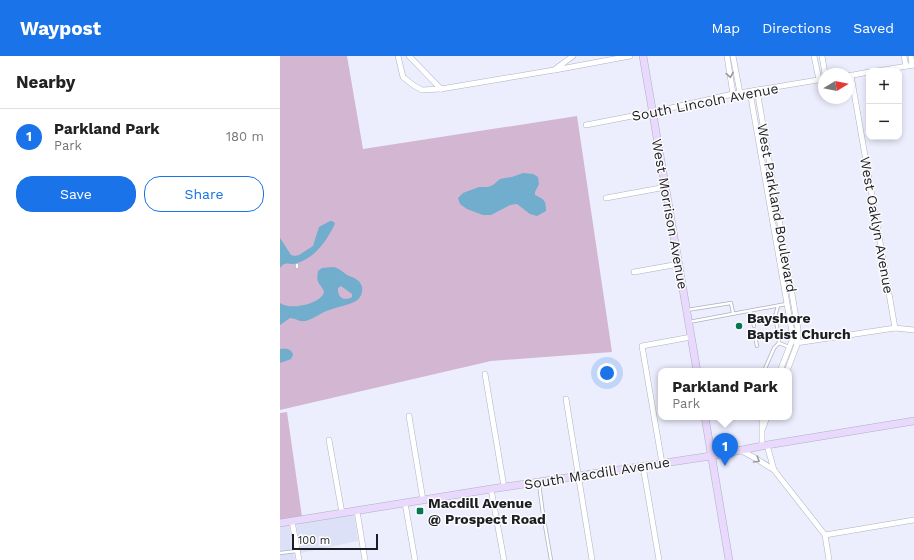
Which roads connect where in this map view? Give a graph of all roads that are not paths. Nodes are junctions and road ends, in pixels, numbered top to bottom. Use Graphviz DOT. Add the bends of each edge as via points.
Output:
graph roads {
  1 [pos="398,56"];
  2 [pos="409,56"];
  3 [pos="573,56"];
  4 [pos="595,56"];
  5 [pos="630,56"];
  6 [pos="643,56"];
  7 [pos="727,56"];
  8 [pos="733,56"];
  9 [pos="814,56"];
  10 [pos="822,56"];
  11 [pos="904,56"];
  12 [pos="911,56"];
  13 [pos="600,62"];
  14 [pos="913,65"];
  15 [pos="906,66"];
  16 [pos="824,68"];
  17 [pos="894,68"];
  18 [pos="554,70"];
  19 [pos="818,70"];
  20 [pos="866,73"];
  21 [pos="854,75"];
  22 [pos="818,80"];
  23 [pos="441,89"];
  24 [pos="757,90"];
  25 [pos="750,92"];
  26 [pos="740,93"];
  27 [pos="733,94"];
  28 [pos="854,98"];
  29 [pos="653,112"];
  30 [pos="586,125"];
  31 [pos="666,187"];
  32 [pos="606,198"];
  33 [pos="679,264"];
  34 [pos="634,272"];
  35 [pos="788,304"];
  36 [pos="778,306"];
  37 [pos="686,310"];
  38 [pos="750,311"];
  39 [pos="733,314"];
  40 [pos="689,322"];
  41 [pos="754,326"];
  42 [pos="895,328"];
  43 [pos="914,330"];
  44 [pos="755,336"];
  45 [pos="691,337"];
  46 [pos="798,342"];
  47 [pos="779,343"];
  48 [pos="790,345"];
  49 [pos="757,346"];
  50 [pos="696,368"];
  51 [pos="765,368"];
  52 [pos="781,368"];
  53 [pos="788,368"];
  54 [pos="485,374"];
  55 [pos="566,399"];
  56 [pos="410,416"];
  57 [pos="705,420"];
  58 [pos="763,420"];
  59 [pos="914,421"];
  60 [pos="329,440"];
  61 [pos="765,445"];
  62 [pos="740,450"];
  63 [pos="711,456"];
  64 [pos="662,463"];
  65 [pos="643,466"];
  66 [pos="774,470"];
  67 [pos="578,476"];
  68 [pos="539,482"];
  69 [pos="504,487"];
  70 [pos="491,489"];
  71 [pos="423,500"];
  72 [pos="405,503"];
  73 [pos="357,510"];
  74 [pos="342,513"];
  75 [pos="914,520"];
  76 [pos="292,521"];
  77 [pos="280,523"];
  78 [pos="825,535"];
  79 [pos="297,551"];
  80 [pos="280,553"];
  81 [pos="299,560"];
  82 [pos="365,560"];
  83 [pos="415,560"];
  84 [pos="504,560"];
  85 [pos="551,560"];
  86 [pos="592,560"];
  87 [pos="659,560"];
  88 [pos="729,560"];
  89 [pos="829,560"];
  1 -- 23 [label="street" via="403,77 413,85 422,90"];
  2 -- 23 [label="street"];
  3 -- 18 [label="street"];
  4 -- 13 [label="street"];
  5 -- 13 [label="street"];
  6 -- 29 [label="street, West Morrison Avenue"];
  7 -- 27 [label="street, one-way"];
  8 -- 26 [label="street"];
  9 -- 19 [label="street"];
  10 -- 16 [label="street"];
  11 -- 15 [label="street"];
  12 -- 14 [label="street"];
  13 -- 18 [label="street"];
  14 -- 15 [label="street"];
  15 -- 17 [label="street"];
  18 -- 23 [label="street"];
  20 -- 21 [label="street"];
  22 -- 24 [label="street, South Lincoln Avenue"];
  24 -- 25 [label="street, South Lincoln Avenue"];
  24 -- 46 [label="street, West Parkland Boulevard" via="798,329"];
  25 -- 26 [label="street, South Lincoln Avenue"];
  25 -- 35 [label="street, West Parkland Boulevard"];
  26 -- 27 [label="street, South Lincoln Avenue"];
  27 -- 29 [label="street, South Lincoln Avenue"];
  28 -- 42 [label="street, West Oaklyn Avenue"];
  29 -- 30 [label="street, South Lincoln Avenue"];
  29 -- 31 [label="street, West Morrison Avenue"];
  31 -- 32 [label="street"];
  31 -- 33 [label="street, West Morrison Avenue"];
  33 -- 34 [label="street"];
  33 -- 37 [label="street, West Morrison Avenue"];
  35 -- 36 [label="lane"];
  35 -- 48 [label="street, West Parkland Boulevard" via="793,338"];
  36 -- 38 [label="lane"];
  36 -- 47 [label="lane" via="775,316"];
  37 -- 39 [label="lane" via="732,303"];
  37 -- 40 [label="street, West Morrison Avenue"];
  38 -- 39 [label="lane"];
  38 -- 41 [label="lane"];
  39 -- 40 [label="lane"];
  40 -- 45 [label="street, West Morrison Avenue"];
  42 -- 43 [label="street"];
  42 -- 46 [label="street"];
  44 -- 49 [label="lane"];
  45 -- 50 [label="street, West Morrison Avenue"];
  45 -- 64 [label="street" via="642,346"];
  46 -- 48 [label="street"];
  46 -- 53 [label="street, West Parkland Boulevard"];
  47 -- 48 [label="lane"];
  47 -- 51 [label="lane"];
  48 -- 52 [label="street, West Parkland Boulevard"];
  54 -- 69 [label="street"];
  55 -- 67 [label="street"];
  56 -- 71 [label="street"];
  57 -- 63 [label="street"];
  58 -- 61 [label="street"];
  59 -- 61 [label="street, South Macdill Avenue"];
  60 -- 74 [label="street"];
  61 -- 62 [label="street, South Macdill Avenue"];
  61 -- 66 [label="street"];
  62 -- 63 [label="street, South Macdill Avenue"];
  62 -- 66 [label="street, one-way"];
  63 -- 64 [label="street, South Macdill Avenue"];
  63 -- 88 [label="street"];
  64 -- 65 [label="street, South Macdill Avenue"];
  65 -- 67 [label="street, South Macdill Avenue"];
  65 -- 87 [label="street"];
  66 -- 78 [label="street"];
  67 -- 68 [label="street, South Macdill Avenue"];
  67 -- 86 [label="street"];
  68 -- 69 [label="street, South Macdill Avenue"];
  68 -- 85 [label="lane"];
  69 -- 70 [label="street, South Macdill Avenue"];
  70 -- 71 [label="street, South Macdill Avenue"];
  70 -- 84 [label="street"];
  71 -- 72 [label="street, South Macdill Avenue"];
  72 -- 73 [label="street, South Macdill Avenue"];
  72 -- 83 [label="street"];
  73 -- 74 [label="street, South Macdill Avenue"];
  73 -- 82 [label="street"];
  74 -- 76 [label="street, South Macdill Avenue"];
  75 -- 78 [label="street"];
  76 -- 77 [label="street, South Macdill Avenue"];
  76 -- 79 [label="street"];
  78 -- 89 [label="street"];
  79 -- 80 [label="lane"];
  79 -- 81 [label="street"];
}
